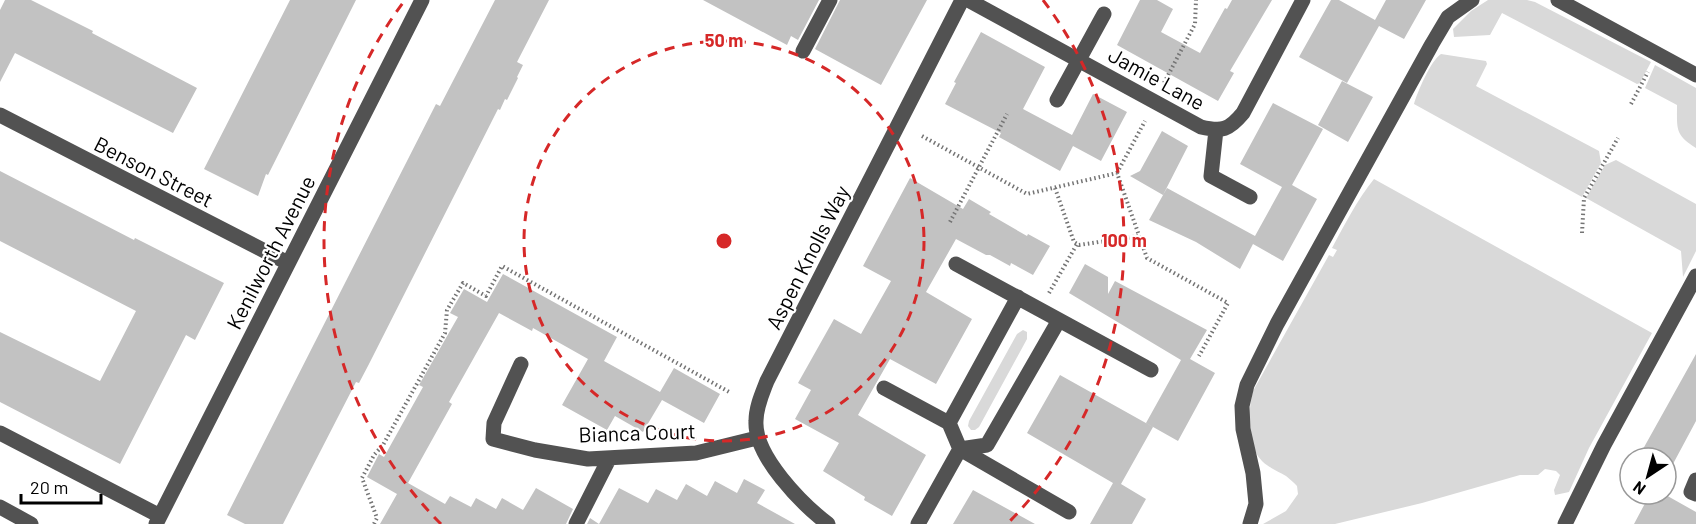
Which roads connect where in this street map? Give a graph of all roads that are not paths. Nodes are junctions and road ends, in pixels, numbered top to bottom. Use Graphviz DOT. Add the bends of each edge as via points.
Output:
graph roads {
  1 [pos="422,0"];
  2 [pos="830,0"];
  3 [pos="962,0"];
  4 [pos="968,0"];
  5 [pos="1303,0"];
  6 [pos="1472,0"];
  7 [pos="1558,0"];
  8 [pos="1104,14"];
  9 [pos="803,51"];
  10 [pos="1079,60"];
  11 [pos="1696,75"];
  12 [pos="1058,100"];
  13 [pos="0,115"];
  14 [pos="1216,130"];
  15 [pos="1250,197"];
  16 [pos="288,263"];
  17 [pos="956,264"];
  18 [pos="1696,276"];
  19 [pos="1018,297"];
  20 [pos="1059,320"];
  21 [pos="521,364"];
  22 [pos="1151,370"];
  23 [pos="884,388"];
  24 [pos="949,423"];
  25 [pos="0,433"];
  26 [pos="757,438"];
  27 [pos="960,449"];
  28 [pos="609,459"];
  29 [pos="1696,480"];
  30 [pos="1696,494"];
  31 [pos="0,507"];
  32 [pos="1069,512"];
  33 [pos="158,520"];
  34 [pos="32,524"];
  35 [pos="576,524"];
  36 [pos="828,524"];
  37 [pos="918,524"];
  38 [pos="1250,524"];
  39 [pos="1565,524"];
  1 -- 16 [label="street, Kenilworth Avenue"];
  2 -- 9 [label="street"];
  3 -- 26 [label="street, Aspen Knolls Way" via="767,381 759,402"];
  4 -- 10 [label="street, Jamie Lane"];
  5 -- 14 [label="street, Jamie Lane" via="1244,113 1226,129"];
  6 -- 38 [label="street" via="1448,17 1247,385 1242,406 1243,429 1256,504"];
  7 -- 11 [label="street"];
  8 -- 10 [label="street"];
  10 -- 12 [label="street"];
  10 -- 14 [label="street, Jamie Lane" via="1201,127"];
  13 -- 16 [label="street, Benson Street"];
  14 -- 15 [label="street" via="1211,176"];
  16 -- 33 [label="street, Kenilworth Avenue"];
  17 -- 19 [label="street"];
  18 -- 39 [label="street"];
  19 -- 20 [label="street"];
  19 -- 24 [label="street"];
  20 -- 22 [label="street"];
  20 -- 27 [label="street" via="987,445"];
  21 -- 28 [label="street, Bianca Court" via="494,423 493,440 588,459"];
  23 -- 24 [label="street"];
  24 -- 27 [label="street"];
  25 -- 33 [label="street"];
  26 -- 28 [label="street, Bianca Court" via="696,453"];
  26 -- 36 [label="street" via="780,475"];
  27 -- 32 [label="street"];
  27 -- 37 [label="street"];
  28 -- 35 [label="street"];
  29 -- 30 [label="street" via="1691,492"];
  31 -- 34 [label="street"];
}
